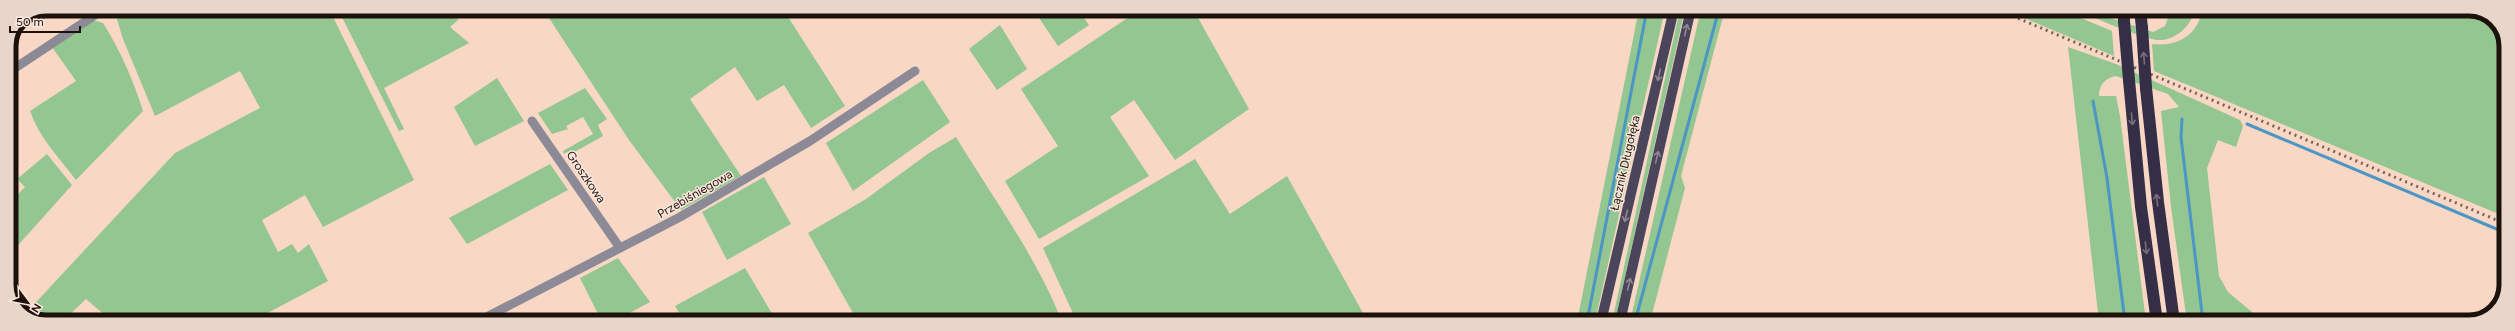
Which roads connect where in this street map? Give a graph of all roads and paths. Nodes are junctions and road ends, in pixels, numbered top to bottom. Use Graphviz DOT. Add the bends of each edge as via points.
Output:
graph roads {
  1 [pos="93,16"];
  2 [pos="1672,16"];
  3 [pos="1689,16"];
  4 [pos="2124,16"];
  5 [pos="2141,16"];
  6 [pos="16,67"];
  7 [pos="915,71"];
  8 [pos="532,121"];
  9 [pos="620,248"];
  10 [pos="491,315"];
  11 [pos="1603,315"];
  12 [pos="1622,315"];
  13 [pos="2156,315"];
  14 [pos="2173,315"];
  1 -- 6 [label="street"];
  2 -- 11 [label="main road, Łącznik Długołęka, one-way"];
  12 -- 3 [label="main road, one-way"];
  4 -- 13 [label="highway, one-way, bridge" via="2141,206"];
  14 -- 5 [label="highway, one-way, bridge" via="2158,202"];
  7 -- 9 [label="street, Przebiśniegowa" via="810,141 680,217"];
  8 -- 9 [label="street, Groszkowa"];
  9 -- 10 [label="street, Przebiśniegowa"];
}
